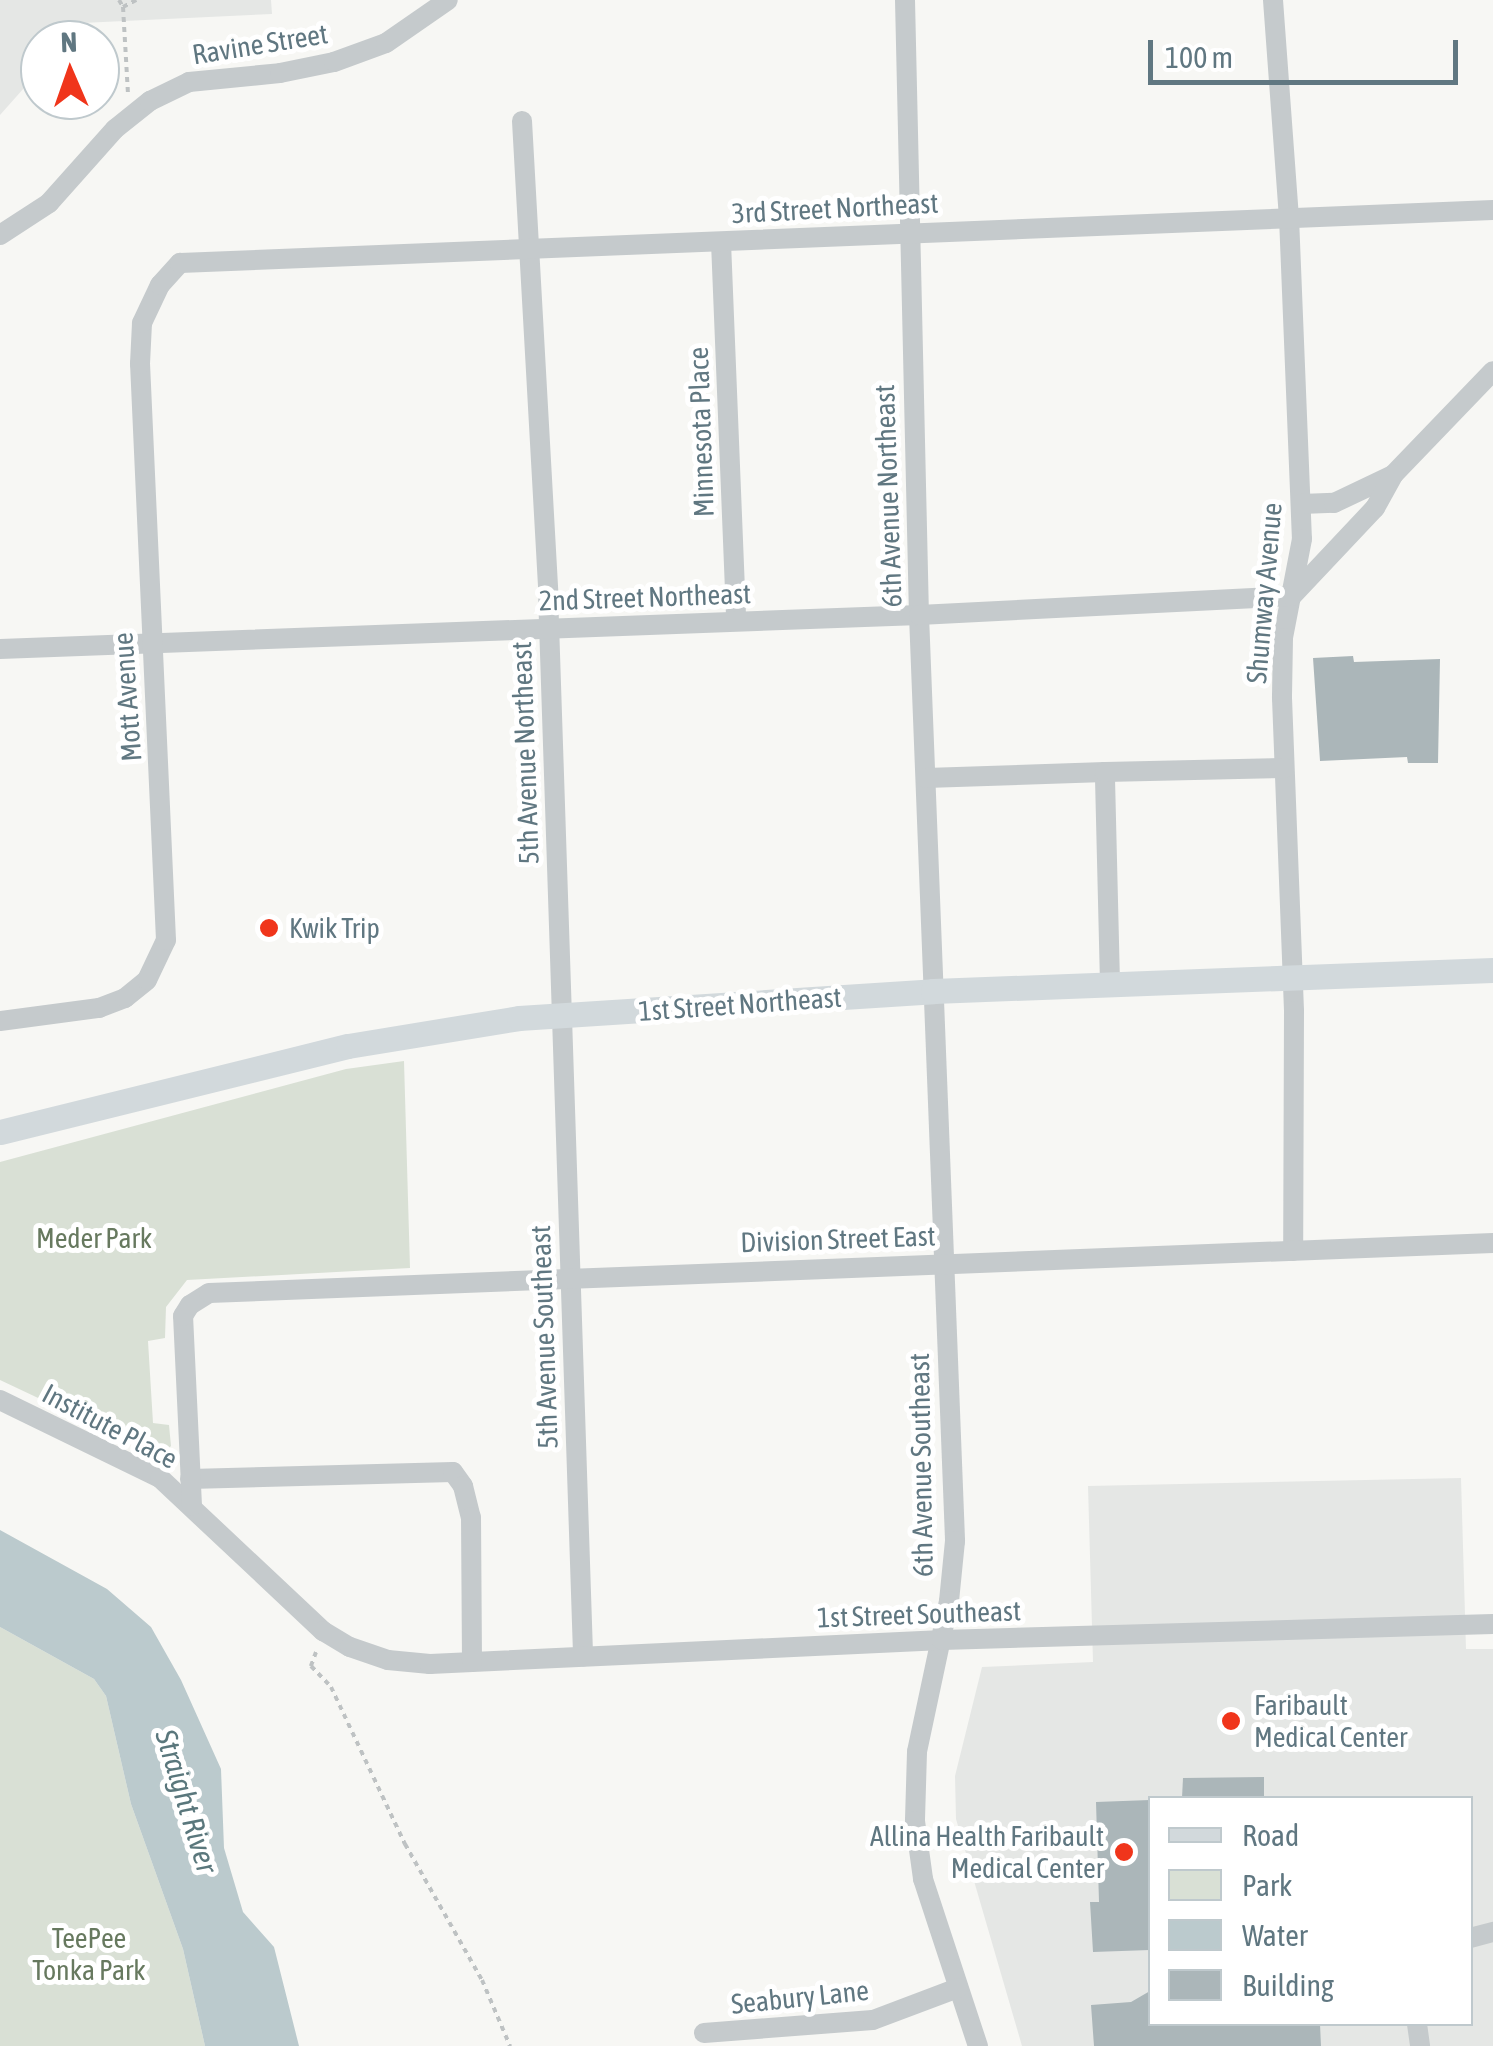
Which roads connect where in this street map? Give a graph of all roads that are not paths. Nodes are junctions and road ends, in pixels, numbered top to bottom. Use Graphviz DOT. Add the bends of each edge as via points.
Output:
graph roads {
  1 [pos="448,0"];
  2 [pos="905,0"];
  3 [pos="1274,0"];
  4 [pos="522,121"];
  5 [pos="1493,210"];
  6 [pos="1288,217"];
  7 [pos="908,230"];
  8 [pos="0,235"];
  9 [pos="720,242"];
  10 [pos="532,248"];
  11 [pos="180,262"];
  12 [pos="1493,371"];
  13 [pos="1393,475"];
  14 [pos="1300,504"];
  15 [pos="1292,596"];
  16 [pos="919,616"];
  17 [pos="736,620"];
  18 [pos="548,629"];
  19 [pos="150,645"];
  20 [pos="0,649"];
  21 [pos="1284,768"];
  22 [pos="1105,772"];
  23 [pos="926,778"];
  24 [pos="1493,970"];
  25 [pos="1293,976"];
  26 [pos="1110,982"];
  27 [pos="933,991"];
  28 [pos="562,1016"];
  29 [pos="0,1022"];
  30 [pos="0,1132"];
  31 [pos="1493,1243"];
  32 [pos="1294,1251"];
  33 [pos="945,1262"];
  34 [pos="569,1276"];
  35 [pos="0,1400"];
  36 [pos="190,1479"];
  37 [pos="192,1506"];
  38 [pos="1493,1624"];
  39 [pos="322,1630"];
  40 [pos="942,1640"];
  41 [pos="584,1656"];
  42 [pos="472,1662"];
  43 [pos="958,1988"];
  44 [pos="704,2034"];
  45 [pos="978,2046"];
  1 -- 8 [label="street, Ravine Street" via="386,43 334,62 189,82 150,102 115,128 49,202"];
  2 -- 7 [label="street, 6th Avenue Northeast"];
  3 -- 6 [label="street, Shumway Avenue"];
  4 -- 10 [label="street, 5th Avenue Northeast"];
  5 -- 6 [label="street, 3rd Street Northeast"];
  6 -- 7 [label="street, 3rd Street Northeast"];
  6 -- 14 [label="street, Shumway Avenue"];
  7 -- 9 [label="street, 3rd Street Northeast"];
  7 -- 16 [label="street, 6th Avenue Northeast"];
  9 -- 10 [label="street, 3rd Street Northeast"];
  9 -- 17 [label="street, Minnesota Place"];
  10 -- 11 [label="street, 3rd Street Northeast"];
  10 -- 18 [label="street, 5th Avenue Northeast"];
  11 -- 19 [label="street, Mott Avenue" via="142,323"];
  12 -- 13 [label="street"];
  13 -- 14 [label="street" via="1334,503"];
  13 -- 15 [label="street" via="1374,508"];
  14 -- 15 [label="street, Shumway Avenue" via="1302,539"];
  15 -- 16 [label="street, 2nd Street Northeast"];
  15 -- 21 [label="street, Shumway Avenue" via="1283,638"];
  16 -- 17 [label="street, 2nd Street Northeast"];
  16 -- 23 [label="street, 6th Avenue Northeast"];
  17 -- 18 [label="street, 2nd Street Northeast"];
  18 -- 19 [label="street, 2nd Street Northeast"];
  18 -- 28 [label="street, 5th Avenue Northeast"];
  19 -- 20 [label="street, 2nd Street Northeast"];
  19 -- 29 [label="street, Mott Avenue" via="167,917 159,961 125,998"];
  21 -- 22 [label="street"];
  21 -- 25 [label="street, Shumway Avenue"];
  22 -- 23 [label="street"];
  22 -- 26 [label="street"];
  23 -- 27 [label="street, 6th Avenue Northeast"];
  24 -- 25 [label="main road, 1st Street Northeast"];
  25 -- 26 [label="main road, 1st Street Northeast"];
  25 -- 32 [label="street, Shumway Avenue"];
  26 -- 27 [label="main road, 1st Street Northeast"];
  27 -- 28 [label="main road, 1st Street Northeast"];
  27 -- 33 [label="street, 6th Avenue Southeast"];
  28 -- 30 [label="main road, 1st Street Northeast" via="348,1046"];
  28 -- 34 [label="street, 5th Avenue Southeast"];
  31 -- 32 [label="street, Division Street East"];
  32 -- 33 [label="street, Division Street East"];
  33 -- 34 [label="street, Division Street East"];
  33 -- 40 [label="street, 6th Avenue Southeast" via="954,1541"];
  34 -- 36 [label="street, Division Street East" via="210,1293 184,1316"];
  34 -- 41 [label="street, 5th Avenue Southeast"];
  35 -- 37 [label="street, Institute Place" via="160,1478"];
  36 -- 37 [label="street"];
  36 -- 42 [label="street" via="453,1472 471,1517"];
  37 -- 39 [label="street, Institute Place"];
  38 -- 40 [label="street, 1st Street Southeast"];
  39 -- 42 [label="street, 1st Street Southeast" via="388,1660"];
  40 -- 41 [label="street, 1st Street Southeast"];
  40 -- 43 [label="street, 6th Avenue Southeast" via="917,1752 915,1821 923,1879"];
  41 -- 42 [label="street, 1st Street Southeast"];
  43 -- 44 [label="street, Seabury Lane" via="873,2020"];
  43 -- 45 [label="street, 6th Avenue Southeast"];
}
